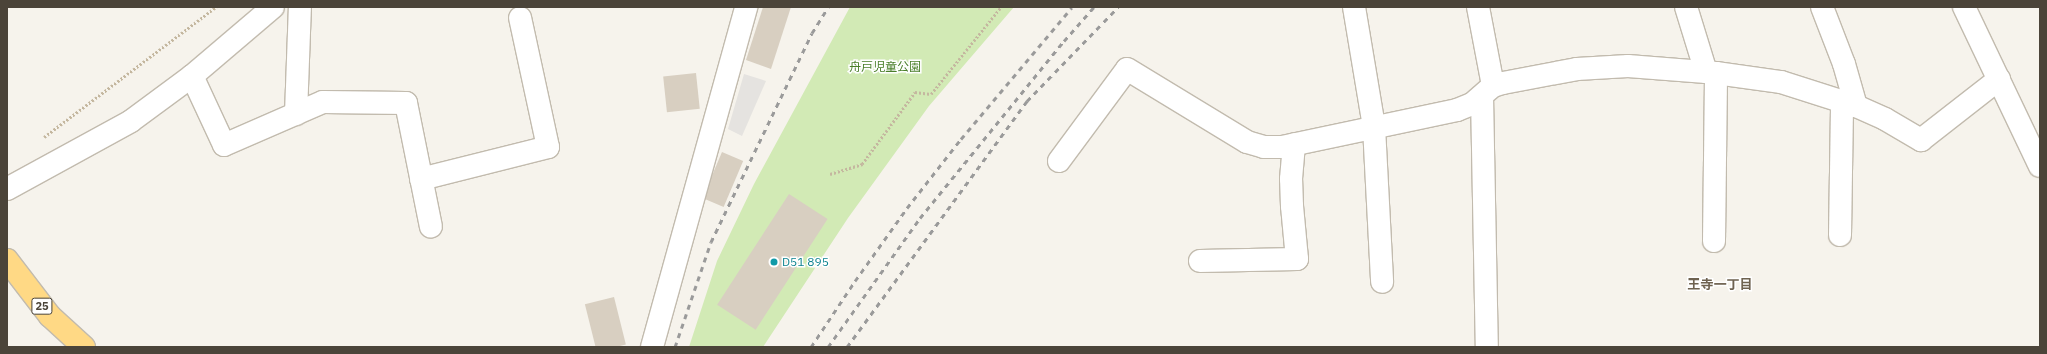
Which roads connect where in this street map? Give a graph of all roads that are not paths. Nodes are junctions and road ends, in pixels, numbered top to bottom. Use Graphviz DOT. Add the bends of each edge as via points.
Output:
graph roads {
  1 [pos="273,7"];
  2 [pos="300,7"];
  3 [pos="746,7"];
  4 [pos="1354,7"];
  5 [pos="1478,7"];
  6 [pos="1686,7"];
  7 [pos="1822,7"];
  8 [pos="1964,7"];
  9 [pos="520,18"];
  10 [pos="1711,72"];
  11 [pos="192,76"];
  12 [pos="1999,79"];
  13 [pos="1488,91"];
  14 [pos="1849,103"];
  15 [pos="296,114"];
  16 [pos="1374,127"];
  17 [pos="1294,144"];
  18 [pos="1059,161"];
  19 [pos="2040,166"];
  20 [pos="421,179"];
  21 [pos="7,189"];
  22 [pos="431,227"];
  23 [pos="1840,235"];
  24 [pos="1714,241"];
  25 [pos="7,260"];
  26 [pos="1200,261"];
  27 [pos="1382,282"];
  28 [pos="84,347"];
  29 [pos="652,347"];
  30 [pos="1487,347"];
  1 -- 11 [label="street"];
  2 -- 15 [label="street"];
  3 -- 29 [label="street"];
  4 -- 16 [label="street"];
  5 -- 13 [label="street"];
  6 -- 10 [label="street"];
  7 -- 14 [label="street" via="1844,64"];
  8 -- 12 [label="street"];
  9 -- 20 [label="street" via="548,147"];
  10 -- 13 [label="street" via="1628,66 1606,67 1577,70"];
  10 -- 14 [label="street" via="1780,82"];
  10 -- 24 [label="street"];
  11 -- 15 [label="street" via="224,145"];
  11 -- 21 [label="street" via="131,121"];
  12 -- 14 [label="street" via="1921,140 1885,119"];
  12 -- 19 [label="street"];
  13 -- 16 [label="street" via="1472,104 1457,110"];
  13 -- 30 [label="street"];
  14 -- 23 [label="street"];
  15 -- 20 [label="street" via="324,102 406,103"];
  16 -- 17 [label="street"];
  16 -- 27 [label="street"];
  17 -- 18 [label="street" via="1264,147 1247,142 1128,69"];
  17 -- 26 [label="street" via="1292,206 1296,259"];
  20 -- 22 [label="street"];
  25 -- 28 [label="highway, 25" via="50,316"];
}
